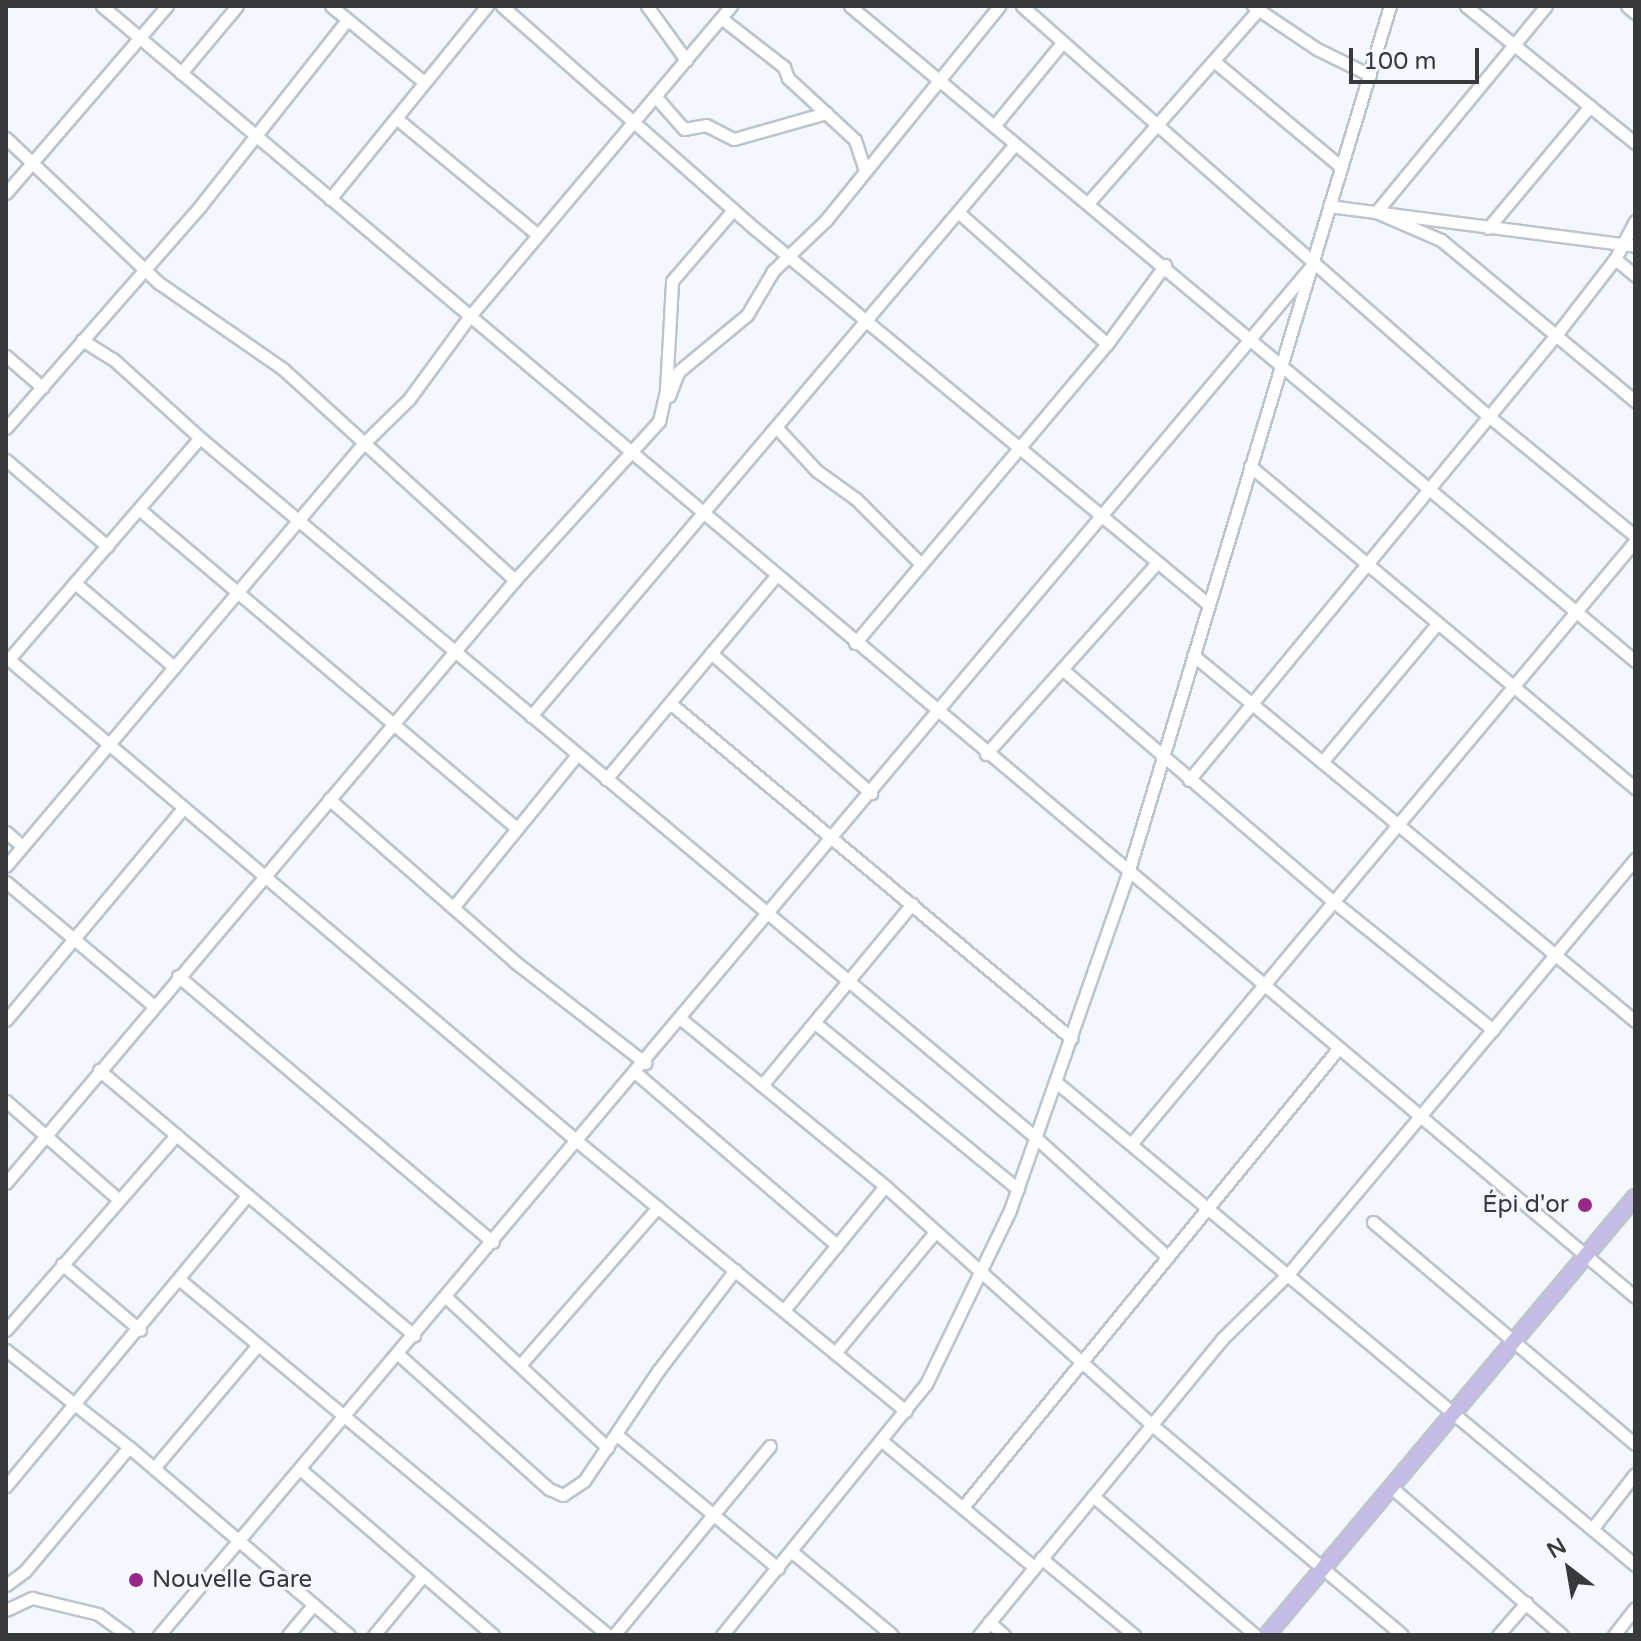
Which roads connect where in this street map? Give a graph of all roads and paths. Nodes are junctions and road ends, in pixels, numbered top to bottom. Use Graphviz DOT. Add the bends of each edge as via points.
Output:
graph roads {
  1 [pos="102,6"];
  2 [pos="167,6"];
  3 [pos="237,6"];
  4 [pos="331,6"];
  5 [pos="487,6"];
  6 [pos="502,6"];
  7 [pos="648,6"];
  8 [pos="731,6"];
  9 [pos="850,6"];
  10 [pos="999,6"];
  11 [pos="1022,6"];
  12 [pos="1390,6"];
  13 [pos="1466,6"];
  14 [pos="1546,6"];
  15 [pos="1627,6"];
  16 [pos="1256,8"];
  17 [pos="1635,13"];
  18 [pos="721,18"];
  19 [pos="347,20"];
  20 [pos="139,38"];
  21 [pos="1062,43"];
  22 [pos="1513,44"];
  23 [pos="686,60"];
  24 [pos="1215,62"];
  25 [pos="181,73"];
  26 [pos="1370,75"];
  27 [pos="936,78"];
  28 [pos="424,82"];
  29 [pos="655,96"];
  30 [pos="1590,106"];
  31 [pos="826,113"];
  32 [pos="396,118"];
  33 [pos="635,120"];
  34 [pos="1156,124"];
  35 [pos="994,126"];
  36 [pos="257,137"];
  37 [pos="6,138"];
  38 [pos="1635,143"];
  39 [pos="1015,144"];
  40 [pos="33,161"];
  41 [pos="1340,166"];
  42 [pos="865,171"];
  43 [pos="6,193"];
  44 [pos="330,199"];
  45 [pos="1088,203"];
  46 [pos="1329,206"];
  47 [pos="733,210"];
  48 [pos="958,212"];
  49 [pos="1376,212"];
  50 [pos="1635,221"];
  51 [pos="1488,228"];
  52 [pos="538,235"];
  53 [pos="1619,244"];
  54 [pos="1635,246"];
  55 [pos="792,256"];
  56 [pos="1615,259"];
  57 [pos="1313,264"];
  58 [pos="1165,265"];
  59 [pos="146,268"];
  60 [pos="1635,275"];
  61 [pos="469,317"];
  62 [pos="867,319"];
  63 [pos="1556,335"];
  64 [pos="1251,338"];
  65 [pos="82,340"];
  66 [pos="1107,344"];
  67 [pos="6,356"];
  68 [pos="1281,364"];
  69 [pos="42,387"];
  70 [pos="1635,401"];
  71 [pos="1486,414"];
  72 [pos="659,421"];
  73 [pos="776,427"];
  74 [pos="6,428"];
  75 [pos="200,438"];
  76 [pos="362,445"];
  77 [pos="1020,447"];
  78 [pos="628,451"];
  79 [pos="6,460"];
  80 [pos="1250,466"];
  81 [pos="1426,486"];
  82 [pos="139,509"];
  83 [pos="703,514"];
  84 [pos="1103,515"];
  85 [pos="298,520"];
  86 [pos="1635,539"];
  87 [pos="107,546"];
  88 [pos="1157,563"];
  89 [pos="1366,563"];
  90 [pos="921,564"];
  91 [pos="776,576"];
  92 [pos="515,580"];
  93 [pos="75,583"];
  94 [pos="235,594"];
  95 [pos="1208,604"];
  96 [pos="1576,612"];
  97 [pos="1437,624"];
  98 [pos="855,643"];
  99 [pos="454,651"];
  100 [pos="711,653"];
  101 [pos="1193,655"];
  102 [pos="7,658"];
  103 [pos="1635,661"];
  104 [pos="174,667"];
  105 [pos="1062,669"];
  106 [pos="1512,687"];
  107 [pos="670,703"];
  108 [pos="1253,704"];
  109 [pos="938,713"];
  110 [pos="531,716"];
  111 [pos="393,723"];
  112 [pos="109,744"];
  113 [pos="986,754"];
  114 [pos="577,755"];
  115 [pos="1162,757"];
  116 [pos="1322,762"];
  117 [pos="606,779"];
  118 [pos="1189,780"];
  119 [pos="1635,788"];
  120 [pos="871,793"];
  121 [pos="329,799"];
  122 [pos="183,808"];
  123 [pos="1398,825"];
  124 [pos="516,828"];
  125 [pos="6,832"];
  126 [pos="833,838"];
  127 [pos="22,846"];
  128 [pos="1635,859"];
  129 [pos="6,866"];
  130 [pos="1128,873"];
  131 [pos="264,875"];
  132 [pos="6,882"];
  133 [pos="1334,902"];
  134 [pos="912,904"];
  135 [pos="455,905"];
  136 [pos="768,915"];
  137 [pos="73,940"];
  138 [pos="1555,955"];
  139 [pos="178,976"];
  140 [pos="849,981"];
  141 [pos="1262,987"];
  142 [pos="154,1006"];
  143 [pos="681,1019"];
  144 [pos="6,1020"];
  145 [pos="1635,1021"];
  146 [pos="815,1023"];
  147 [pos="1493,1030"];
  148 [pos="1071,1038"];
  149 [pos="1337,1050"];
  150 [pos="645,1063"];
  151 [pos="99,1070"];
  152 [pos="636,1073"];
  153 [pos="1056,1082"];
  154 [pos="763,1084"];
  155 [pos="6,1101"];
  156 [pos="1418,1119"];
  157 [pos="46,1134"];
  158 [pos="176,1135"];
  159 [pos="1035,1137"];
  160 [pos="578,1142"];
  161 [pos="1131,1144"];
  162 [pos="6,1183"];
  163 [pos="885,1186"];
  164 [pos="1018,1189"];
  165 [pos="248,1195"];
  166 [pos="1635,1197"];
  167 [pos="118,1199"];
  168 [pos="658,1207"];
  169 [pos="1207,1209"];
  170 [pos="1373,1222"];
  171 [pos="935,1232"];
  172 [pos="493,1242"];
  173 [pos="837,1245"];
  174 [pos="1587,1256"];
  175 [pos="1168,1257"];
  176 [pos="62,1264"];
  177 [pos="735,1270"];
  178 [pos="984,1271"];
  179 [pos="1289,1273"];
  180 [pos="180,1280"];
  181 [pos="446,1297"];
  182 [pos="1635,1297"];
  183 [pos="784,1310"];
  184 [pos="6,1330"];
  185 [pos="140,1330"];
  186 [pos="414,1335"];
  187 [pos="1515,1339"];
  188 [pos="257,1346"];
  189 [pos="6,1350"];
  190 [pos="835,1353"];
  191 [pos="398,1354"];
  192 [pos="521,1364"];
  193 [pos="1083,1365"];
  194 [pos="77,1404"];
  195 [pos="906,1411"];
  196 [pos="1452,1414"];
  197 [pos="346,1415"];
  198 [pos="1152,1425"];
  199 [pos="617,1435"];
  200 [pos="882,1441"];
  201 [pos="1635,1444"];
  202 [pos="770,1446"];
  203 [pos="129,1447"];
  204 [pos="608,1448"];
  205 [pos="154,1468"];
  206 [pos="300,1469"];
  207 [pos="1635,1474"];
  208 [pos="7,1482"];
  209 [pos="1391,1487"];
  210 [pos="1093,1496"];
  211 [pos="963,1507"];
  212 [pos="714,1514"];
  213 [pos="1592,1529"];
  214 [pos="239,1541"];
  215 [pos="791,1551"];
  216 [pos="1038,1562"];
  217 [pos="1635,1565"];
  218 [pos="778,1568"];
  219 [pos="1322,1569"];
  220 [pos="422,1577"];
  221 [pos="6,1585"];
  222 [pos="1526,1603"];
  223 [pos="314,1604"];
  224 [pos="1635,1608"];
  225 [pos="6,1610"];
  226 [pos="989,1622"];
  227 [pos="127,1635"];
  228 [pos="159,1635"];
  229 [pos="288,1635"];
  230 [pos="349,1635"];
  231 [pos="374,1635"];
  232 [pos="493,1635"];
  233 [pos="611,1635"];
  234 [pos="722,1635"];
  235 [pos="892,1635"];
  236 [pos="979,1635"];
  237 [pos="1004,1635"];
  238 [pos="1134,1635"];
  239 [pos="1255,1635"];
  240 [pos="1267,1635"];
  241 [pos="1402,1635"];
  242 [pos="1498,1635"];
  243 [pos="1562,1635"];
  244 [pos="1614,1635"];
  1 -- 20 [label="street"];
  2 -- 20 [label="street"];
  3 -- 25 [label="street"];
  4 -- 19 [label="street"];
  5 -- 28 [label="street"];
  6 -- 33 [label="street"];
  7 -- 23 [label="street"];
  8 -- 18 [label="street"];
  9 -- 27 [label="street"];
  10 -- 27 [label="street"];
  11 -- 21 [label="street"];
  12 -- 26 [label="street"];
  13 -- 22 [label="street"];
  14 -- 22 [label="street"];
  15 -- 17 [label="street"];
  16 -- 24 [label="street"];
  16 -- 26 [label="street" via="1317,49"];
  18 -- 23 [label="street"];
  18 -- 31 [label="street" via="784,67 788,78"];
  19 -- 28 [label="street"];
  19 -- 36 [label="street"];
  20 -- 25 [label="street"];
  20 -- 40 [label="street"];
  21 -- 34 [label="street"];
  21 -- 35 [label="street"];
  22 -- 30 [label="street"];
  22 -- 49 [label="street"];
  23 -- 29 [label="street"];
  24 -- 34 [label="street"];
  24 -- 41 [label="street"];
  25 -- 36 [label="street"];
  26 -- 41 [label="street"];
  27 -- 35 [label="street"];
  27 -- 42 [label="street"];
  28 -- 32 [label="street"];
  29 -- 31 [label="street" via="684,129 706,125 734,139"];
  29 -- 33 [label="street"];
  30 -- 38 [label="street"];
  30 -- 51 [label="street"];
  31 -- 42 [label="street" via="855,140"];
  32 -- 44 [label="street"];
  32 -- 52 [label="street"];
  33 -- 47 [label="street"];
  33 -- 52 [label="street"];
  34 -- 45 [label="street"];
  34 -- 57 [label="street"];
  35 -- 39 [label="street"];
  36 -- 44 [label="street"];
  36 -- 59 [label="street"];
  37 -- 40 [label="street"];
  39 -- 45 [label="street"];
  39 -- 48 [label="street"];
  40 -- 43 [label="street"];
  40 -- 59 [label="street"];
  41 -- 46 [label="street"];
  42 -- 55 [label="street"];
  44 -- 61 [label="street"];
  45 -- 58 [label="street"];
  46 -- 49 [label="street"];
  46 -- 57 [label="street"];
  47 -- 55 [label="street"];
  47 -- 72 [label="street" via="672,281 666,390"];
  48 -- 62 [label="street"];
  48 -- 66 [label="street"];
  49 -- 51 [label="street"];
  49 -- 63 [label="street" via="1441,240"];
  50 -- 53 [label="street"];
  51 -- 53 [label="street"];
  52 -- 61 [label="street"];
  53 -- 54 [label="street"];
  53 -- 56 [label="street"];
  55 -- 62 [label="street"];
  55 -- 72 [label="street" via="773,271 738,325 678,372"];
  56 -- 60 [label="street"];
  56 -- 63 [label="street"];
  57 -- 64 [label="street"];
  57 -- 68 [label="street"];
  57 -- 71 [label="street"];
  58 -- 64 [label="street"];
  58 -- 66 [label="street"];
  59 -- 65 [label="street"];
  59 -- 76 [label="street" via="175,295 283,369"];
  61 -- 76 [label="street" via="409,399"];
  61 -- 78 [label="street"];
  62 -- 73 [label="street"];
  62 -- 77 [label="street"];
  63 -- 70 [label="street"];
  63 -- 71 [label="street"];
  64 -- 68 [label="street"];
  64 -- 84 [label="street"];
  65 -- 69 [label="street"];
  65 -- 75 [label="street" via="113,359"];
  66 -- 77 [label="street"];
  67 -- 69 [label="street"];
  68 -- 80 [label="street"];
  68 -- 81 [label="street"];
  69 -- 74 [label="street"];
  71 -- 81 [label="street"];
  71 -- 86 [label="street"];
  72 -- 78 [label="street"];
  73 -- 83 [label="street"];
  73 -- 90 [label="street"];
  75 -- 82 [label="street"];
  75 -- 85 [label="street"];
  76 -- 85 [label="street"];
  76 -- 92 [label="street"];
  77 -- 84 [label="street"];
  77 -- 90 [label="street"];
  78 -- 83 [label="street"];
  78 -- 92 [label="street"];
  79 -- 87 [label="street"];
  80 -- 89 [label="street"];
  80 -- 95 [label="street"];
  81 -- 89 [label="street"];
  81 -- 96 [label="street"];
  82 -- 87 [label="street"];
  82 -- 94 [label="street"];
  83 -- 91 [label="street"];
  83 -- 110 [label="street"];
  84 -- 88 [label="street"];
  84 -- 109 [label="street"];
  85 -- 94 [label="street"];
  85 -- 99 [label="street"];
  86 -- 96 [label="street"];
  87 -- 93 [label="street"];
  88 -- 95 [label="street"];
  88 -- 105 [label="street"];
  89 -- 97 [label="street"];
  89 -- 108 [label="street"];
  90 -- 98 [label="street"];
  91 -- 98 [label="street"];
  91 -- 100 [label="street"];
  92 -- 99 [label="street"];
  93 -- 102 [label="street"];
  93 -- 104 [label="street"];
  94 -- 104 [label="street"];
  94 -- 111 [label="street"];
  95 -- 101 [label="street"];
  96 -- 103 [label="street"];
  96 -- 106 [label="street"];
  97 -- 106 [label="street"];
  97 -- 116 [label="street"];
  98 -- 109 [label="street"];
  99 -- 110 [label="street"];
  99 -- 111 [label="street"];
  100 -- 107 [label="street"];
  100 -- 120 [label="street"];
  101 -- 108 [label="street"];
  101 -- 115 [label="street"];
  102 -- 112 [label="street"];
  104 -- 112 [label="street"];
  105 -- 113 [label="street"];
  105 -- 115 [label="street"];
  106 -- 119 [label="street"];
  106 -- 123 [label="street"];
  107 -- 117 [label="street"];
  107 -- 126 [label="street"];
  108 -- 116 [label="street"];
  108 -- 118 [label="street"];
  109 -- 113 [label="street"];
  109 -- 120 [label="street"];
  110 -- 114 [label="street"];
  111 -- 121 [label="street"];
  111 -- 124 [label="street"];
  112 -- 122 [label="street"];
  112 -- 127 [label="street"];
  113 -- 130 [label="street"];
  114 -- 117 [label="street"];
  114 -- 124 [label="street"];
  115 -- 118 [label="street"];
  115 -- 130 [label="street"];
  116 -- 123 [label="street"];
  117 -- 136 [label="street"];
  118 -- 133 [label="street"];
  120 -- 126 [label="street"];
  121 -- 131 [label="street"];
  121 -- 135 [label="street"];
  122 -- 131 [label="street"];
  122 -- 137 [label="street"];
  123 -- 133 [label="street"];
  123 -- 138 [label="street"];
  124 -- 135 [label="street"];
  125 -- 127 [label="street"];
  126 -- 134 [label="street"];
  126 -- 136 [label="street"];
  127 -- 129 [label="street"];
  128 -- 138 [label="street"];
  130 -- 141 [label="street"];
  130 -- 148 [label="street"];
  131 -- 139 [label="street"];
  131 -- 160 [label="street"];
  132 -- 137 [label="street"];
  133 -- 141 [label="street"];
  133 -- 147 [label="street"];
  134 -- 140 [label="street"];
  134 -- 148 [label="street"];
  135 -- 150 [label="street" via="515,962"];
  136 -- 140 [label="street"];
  136 -- 143 [label="street"];
  137 -- 142 [label="street"];
  137 -- 144 [label="street"];
  138 -- 145 [label="street"];
  138 -- 147 [label="street"];
  139 -- 142 [label="street"];
  139 -- 172 [label="street"];
  140 -- 146 [label="street"];
  140 -- 159 [label="street"];
  141 -- 149 [label="street"];
  141 -- 161 [label="street"];
  142 -- 151 [label="street"];
  143 -- 150 [label="street"];
  143 -- 154 [label="street"];
  146 -- 154 [label="street"];
  146 -- 164 [label="street"];
  147 -- 156 [label="street"];
  148 -- 153 [label="street"];
  149 -- 156 [label="street"];
  149 -- 169 [label="street"];
  150 -- 152 [label="street"];
  151 -- 157 [label="street"];
  151 -- 158 [label="street"];
  152 -- 160 [label="street"];
  152 -- 173 [label="street"];
  153 -- 159 [label="street"];
  153 -- 161 [label="street"];
  154 -- 163 [label="street"];
  155 -- 157 [label="street"];
  156 -- 174 [label="street"];
  156 -- 179 [label="street"];
  157 -- 162 [label="street"];
  157 -- 167 [label="street"];
  158 -- 165 [label="street"];
  158 -- 167 [label="street"];
  159 -- 164 [label="street"];
  159 -- 175 [label="street"];
  160 -- 168 [label="street"];
  160 -- 172 [label="street"];
  161 -- 169 [label="street"];
  163 -- 171 [label="street"];
  163 -- 173 [label="street"];
  164 -- 178 [label="street"];
  165 -- 180 [label="street"];
  165 -- 186 [label="street"];
  166 -- 174 [label="main road"];
  167 -- 176 [label="street"];
  168 -- 177 [label="street"];
  168 -- 192 [label="street"];
  169 -- 175 [label="street"];
  169 -- 179 [label="street"];
  170 -- 187 [label="street"];
  171 -- 178 [label="street"];
  171 -- 190 [label="street"];
  172 -- 181 [label="street"];
  173 -- 183 [label="street"];
  174 -- 182 [label="street"];
  174 -- 187 [label="main road"];
  175 -- 193 [label="street"];
  176 -- 184 [label="street"];
  176 -- 185 [label="street"];
  177 -- 183 [label="street"];
  177 -- 199 [label="street"];
  178 -- 193 [label="street"];
  178 -- 195 [label="street" via="938,1365"];
  179 -- 196 [label="street"];
  179 -- 198 [label="street" via="1222,1339"];
  180 -- 185 [label="street"];
  180 -- 188 [label="street"];
  181 -- 186 [label="street"];
  181 -- 192 [label="street"];
  183 -- 190 [label="street"];
  185 -- 194 [label="street"];
  186 -- 191 [label="street"];
  187 -- 196 [label="main road"];
  187 -- 201 [label="street"];
  188 -- 197 [label="street"];
  188 -- 205 [label="street"];
  189 -- 194 [label="street"];
  190 -- 195 [label="street"];
  191 -- 197 [label="street"];
  191 -- 204 [label="street" via="549,1489 563,1495 574,1491"];
  192 -- 204 [label="street"];
  193 -- 198 [label="street"];
  193 -- 211 [label="street"];
  194 -- 203 [label="street"];
  194 -- 208 [label="street"];
  195 -- 200 [label="street"];
  196 -- 209 [label="main road"];
  196 -- 213 [label="street"];
  197 -- 206 [label="street"];
  197 -- 233 [label="street"];
  198 -- 210 [label="street"];
  198 -- 219 [label="street"];
  199 -- 204 [label="street"];
  199 -- 212 [label="street"];
  200 -- 211 [label="street"];
  200 -- 215 [label="street"];
  202 -- 212 [label="street"];
  203 -- 205 [label="street"];
  203 -- 221 [label="street" via="25,1571"];
  205 -- 214 [label="street"];
  206 -- 214 [label="street"];
  206 -- 220 [label="street"];
  207 -- 213 [label="street"];
  209 -- 219 [label="main road"];
  209 -- 222 [label="street"];
  210 -- 216 [label="street"];
  210 -- 239 [label="street"];
  211 -- 216 [label="street"];
  212 -- 218 [label="street"];
  212 -- 233 [label="street"];
  213 -- 217 [label="street"];
  214 -- 223 [label="street"];
  214 -- 228 [label="street"];
  215 -- 218 [label="street"];
  215 -- 235 [label="street"];
  216 -- 226 [label="street"];
  216 -- 238 [label="street"];
  218 -- 234 [label="street"];
  219 -- 240 [label="main road"];
  219 -- 241 [label="street"];
  220 -- 231 [label="street"];
  220 -- 232 [label="street"];
  222 -- 242 [label="street"];
  222 -- 243 [label="street"];
  223 -- 229 [label="street"];
  223 -- 230 [label="street"];
  224 -- 244 [label="street"];
  225 -- 227 [label="street" via="32,1598 98,1614"];
  226 -- 236 [label="street"];
  226 -- 237 [label="street"];
}
